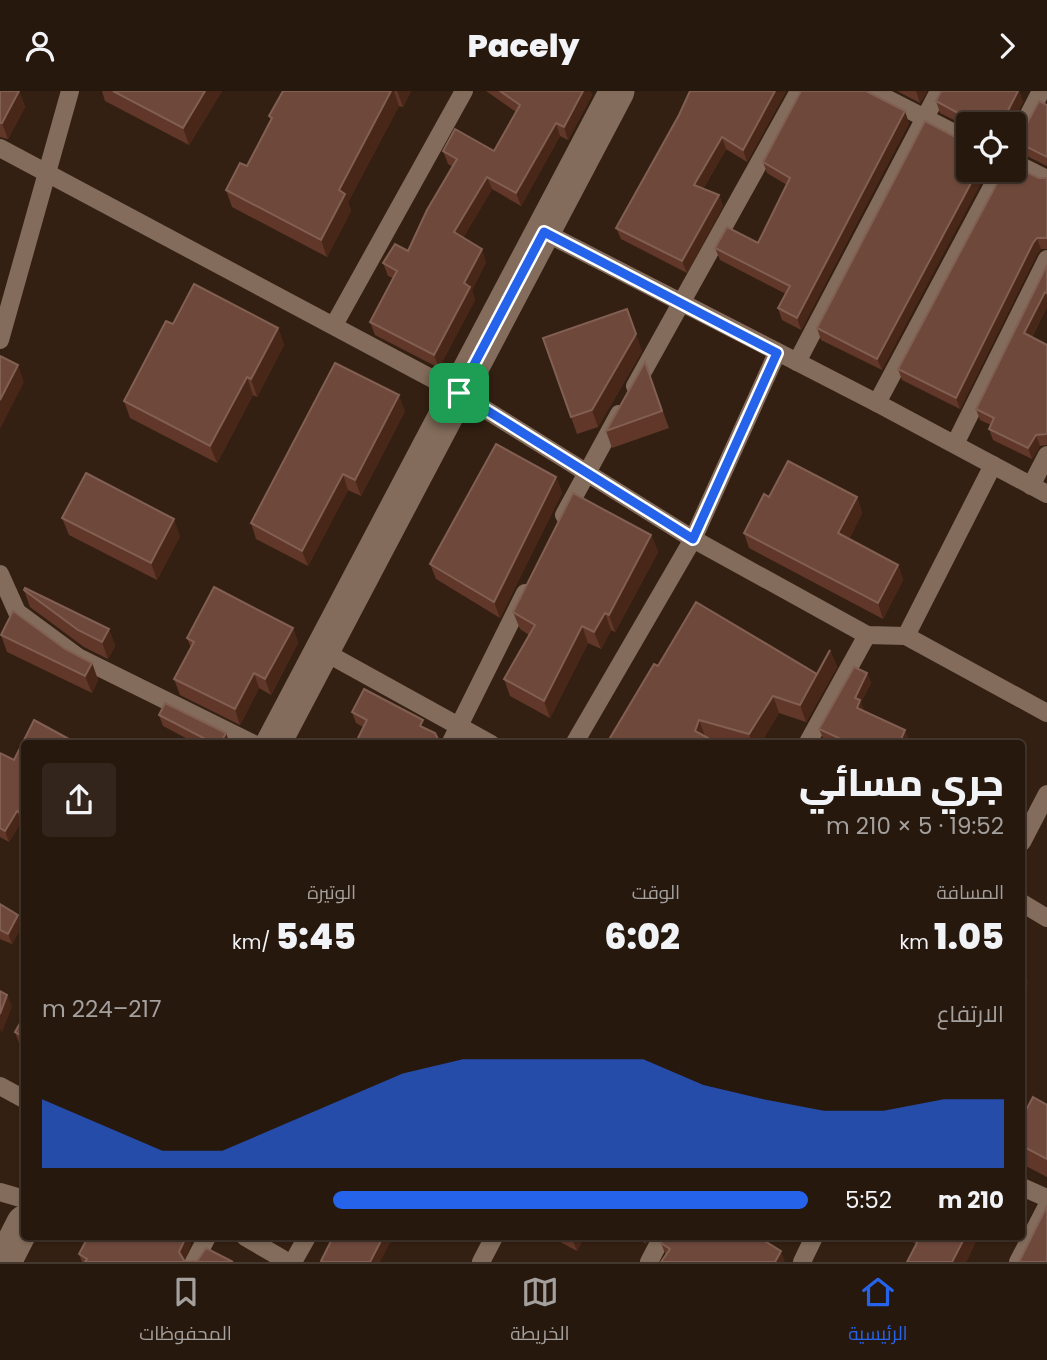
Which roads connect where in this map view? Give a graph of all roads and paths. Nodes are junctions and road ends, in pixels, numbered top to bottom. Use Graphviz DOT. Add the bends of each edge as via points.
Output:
graph roads {
  1 [pos="70,91"];
  2 [pos="464,91"];
  3 [pos="799,91"];
  4 [pos="872,91"];
  5 [pos="939,91"];
  6 [pos="1041,91"];
  7 [pos="613,92"];
  8 [pos="924,119"];
  9 [pos="1026,120"];
  10 [pos="956,134"];
  11 [pos="0,148"];
  12 [pos="1026,168"];
  13 [pos="46,173"];
  14 [pos="1047,179"];
  15 [pos="994,182"];
  16 [pos="544,232"];
  17 [pos="1047,259"];
  18 [pos="683,303"];
  19 [pos="334,325"];
  20 [pos="0,340"];
  21 [pos="777,353"];
  22 [pos="797,362"];
  23 [pos="459,393"];
  24 [pos="877,403"];
  25 [pos="955,444"];
  26 [pos="1047,454"];
  27 [pos="993,465"];
  28 [pos="586,470"];
  29 [pos="1039,490"];
  30 [pos="556,531"];
  31 [pos="693,539"];
  32 [pos="531,580"];
  33 [pos="1,582"];
  34 [pos="867,635"];
  35 [pos="906,636"];
  36 [pos="321,649"];
  37 [pos="1047,713"];
  38 [pos="458,727"];
  39 [pos="246,740"];
  40 [pos="275,740"];
  41 [pos="452,740"];
  42 [pos="483,740"];
  43 [pos="576,740"];
  44 [pos="809,740"];
  45 [pos="1047,794"];
  46 [pos="1025,836"];
  47 [pos="1025,906"];
  48 [pos="1047,918"];
  49 [pos="0,1086"];
  50 [pos="21,1097"];
  51 [pos="1025,1188"];
  52 [pos="0,1192"];
  53 [pos="21,1198"];
  54 [pos="1047,1198"];
  55 [pos="1047,1206"];
  56 [pos="21,1229"];
  57 [pos="205,1240"];
  58 [pos="250,1240"];
  59 [pos="305,1240"];
  60 [pos="492,1240"];
  61 [pos="660,1240"];
  62 [pos="813,1240"];
  63 [pos="4,1262"];
  64 [pos="194,1262"];
  65 [pos="288,1262"];
  66 [pos="293,1262"];
  67 [pos="481,1262"];
  68 [pos="649,1262"];
  69 [pos="802,1262"];
  70 [pos="1018,1262"];
  1 -- 13 [label="lane"];
  2 -- 19 [label="lane"];
  3 -- 18 [label="lane"];
  4 -- 8 [label="lane"];
  5 -- 8 [label="lane"];
  6 -- 9 [label="lane"];
  7 -- 16 [label="street"];
  8 -- 10 [label="lane"];
  8 -- 22 [label="lane"];
  11 -- 13 [label="lane"];
  12 -- 14 [label="lane"];
  13 -- 19 [label="lane"];
  13 -- 20 [label="lane"];
  15 -- 24 [label="lane"];
  16 -- 18 [label="lane"];
  16 -- 23 [label="street"];
  17 -- 25 [label="lane"];
  18 -- 21 [label="lane"];
  18 -- 28 [label="lane"];
  19 -- 23 [label="lane"];
  21 -- 22 [label="lane"];
  21 -- 31 [label="lane"];
  22 -- 24 [label="lane"];
  23 -- 28 [label="lane"];
  23 -- 36 [label="street"];
  24 -- 25 [label="lane"];
  25 -- 27 [label="lane"];
  26 -- 29 [label="lane"];
  27 -- 29 [label="lane"];
  27 -- 35 [label="lane"];
  28 -- 30 [label="lane"];
  28 -- 31 [label="lane"];
  31 -- 34 [label="lane"];
  31 -- 43 [label="lane"];
  32 -- 38 [label="lane"];
  33 -- 39 [label="lane" via="17,612 78,657"];
  34 -- 35 [label="lane"];
  34 -- 44 [label="lane"];
  35 -- 37 [label="lane"];
  36 -- 38 [label="lane"];
  36 -- 40 [label="street"];
  38 -- 41 [label="lane"];
  38 -- 42 [label="lane"];
  45 -- 46 [label="lane"];
  47 -- 48 [label="lane"];
  49 -- 50 [label="lane"];
  51 -- 54 [label="lane"];
  52 -- 53 [label="lane"];
  55 -- 70 [label="lane"];
  56 -- 63 [label="street"];
  57 -- 64 [label="lane"];
  58 -- 65 [label="lane"];
  59 -- 66 [label="lane"];
  60 -- 67 [label="lane"];
  61 -- 68 [label="lane"];
  62 -- 69 [label="lane"];
}
